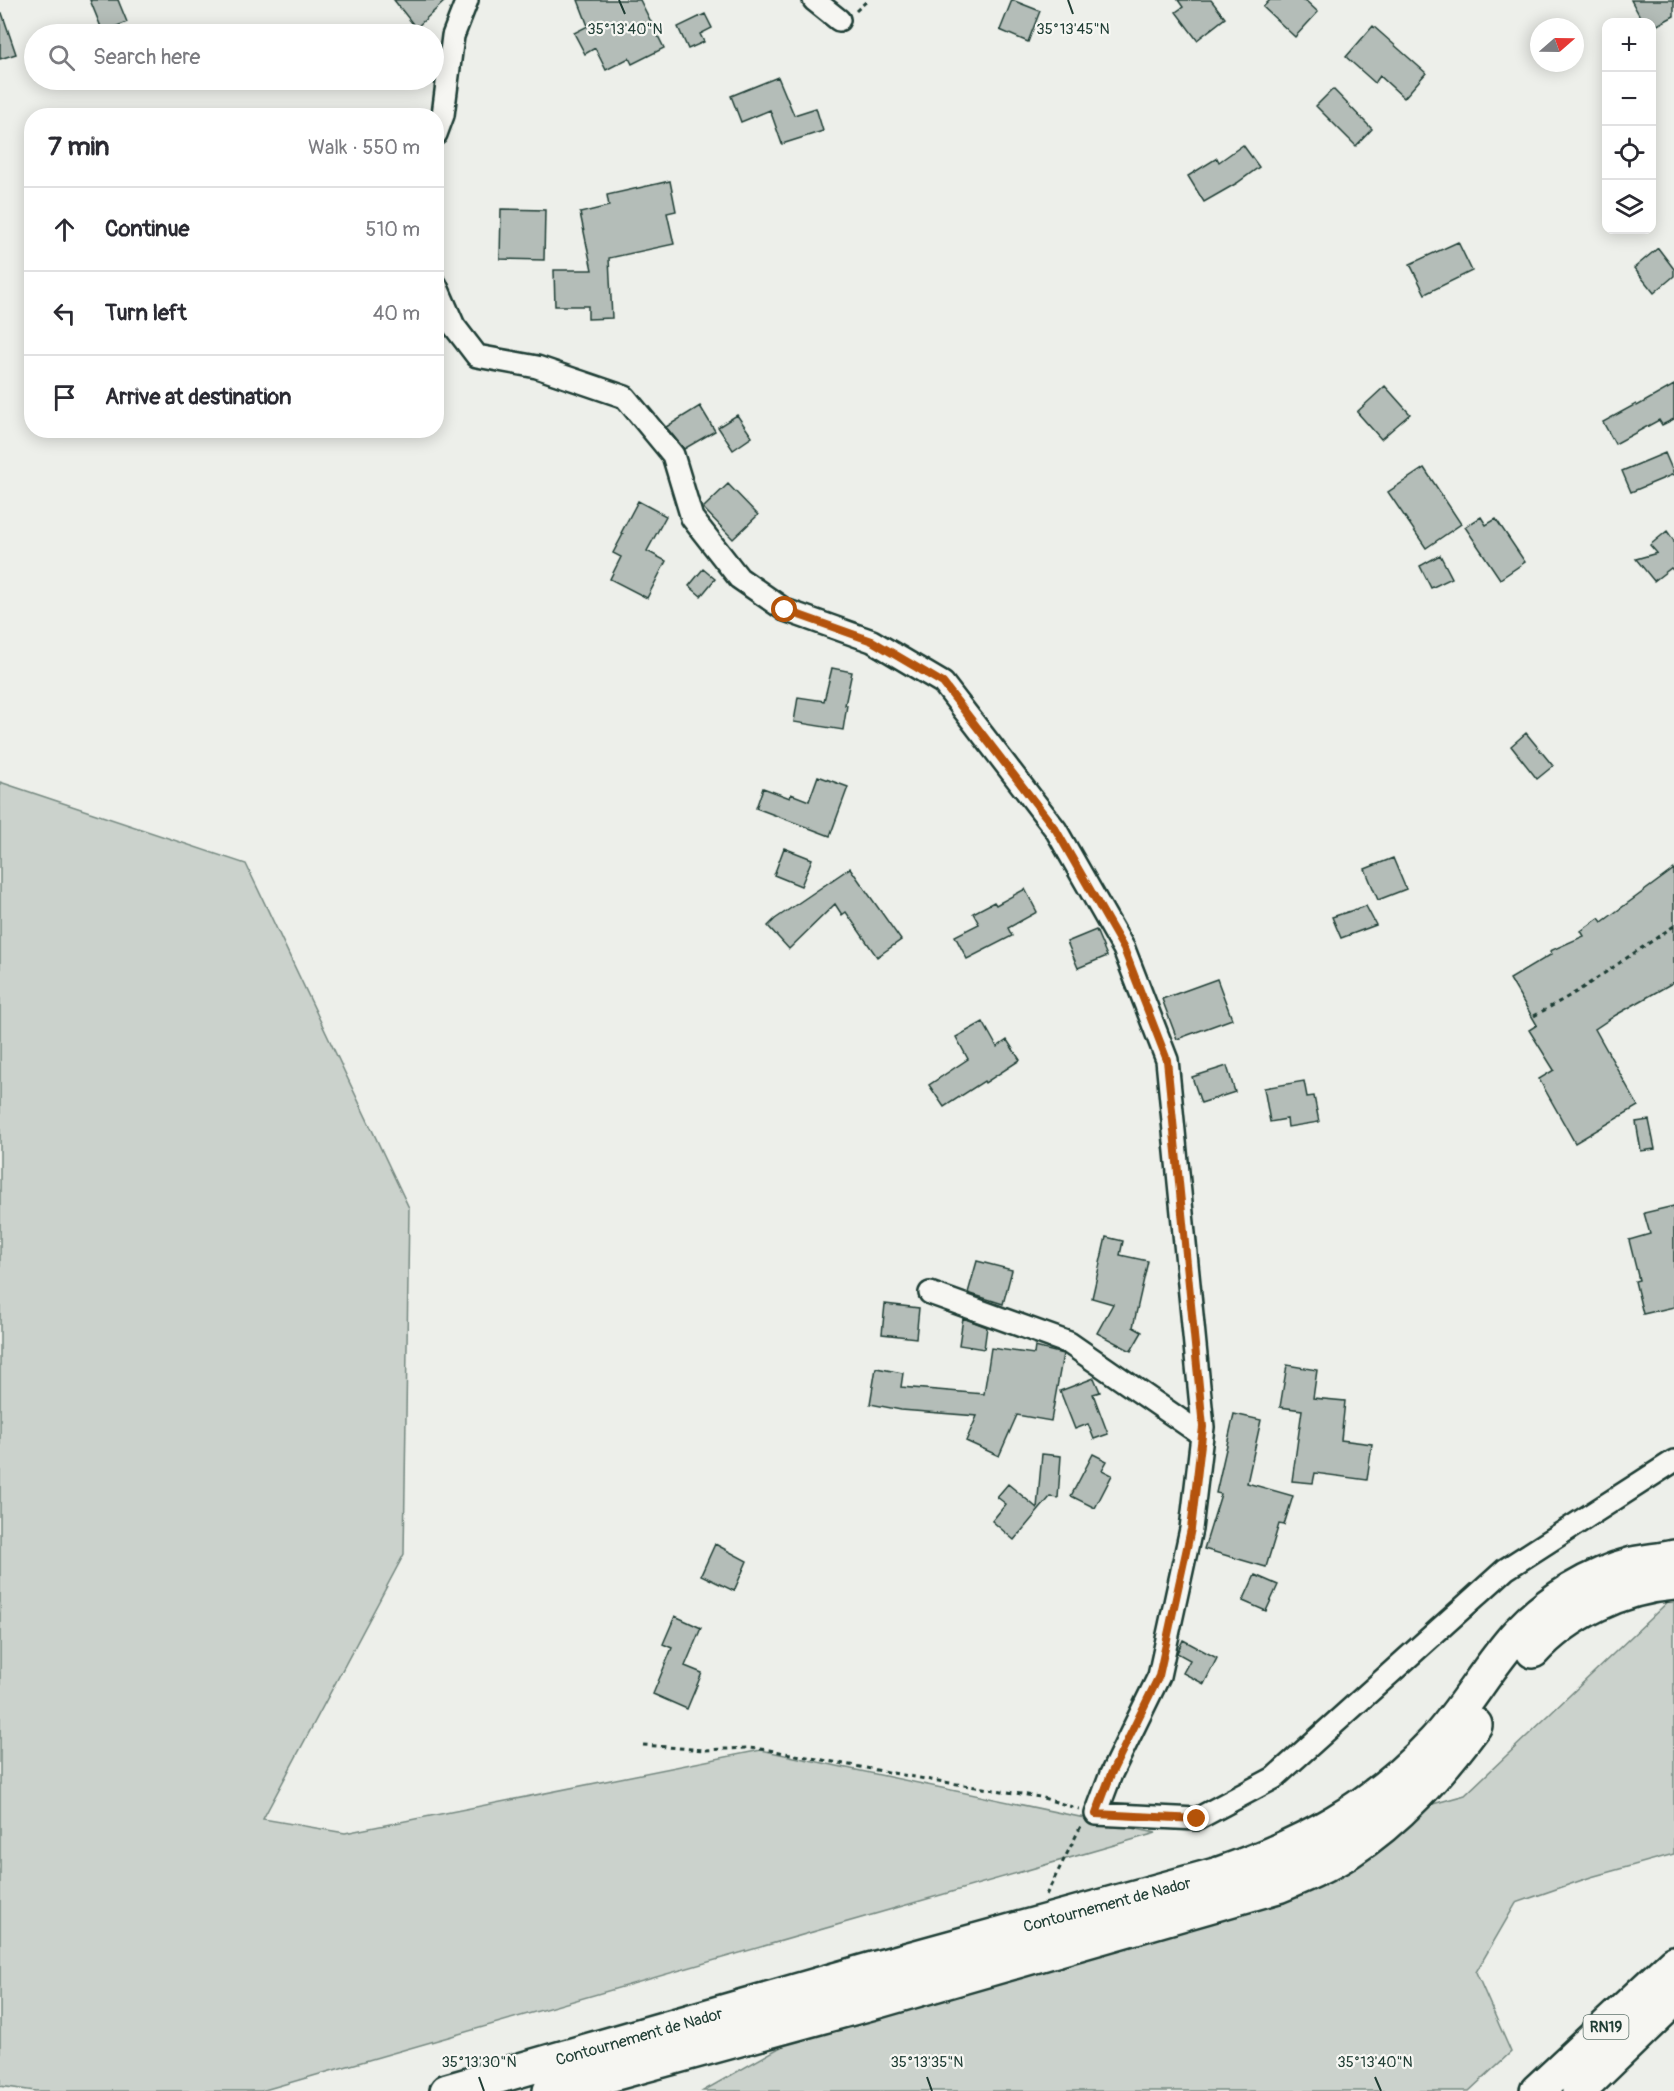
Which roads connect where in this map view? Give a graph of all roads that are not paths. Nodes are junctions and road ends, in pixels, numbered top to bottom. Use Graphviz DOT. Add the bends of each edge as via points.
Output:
graph roads {
  1 [pos="467,0"];
  2 [pos="814,0"];
  3 [pos="839,20"];
  4 [pos="444,108"];
  5 [pos="444,303"];
  6 [pos="930,1293"];
  7 [pos="1202,1435"];
  8 [pos="1674,1461"];
  9 [pos="1674,1557"];
  10 [pos="1674,1583"];
  11 [pos="1674,1963"];
  12 [pos="869,1970"];
  13 [pos="1674,1999"];
  14 [pos="878,2001"];
  15 [pos="447,2091"];
  16 [pos="550,2091"];
  17 [pos="1538,2091"];
  18 [pos="1579,2091"];
  1 -- 4 [label="street" via="453,36"];
  2 -- 3 [label="street"];
  5 -- 7 [label="street" via="454,326 477,356 537,367 625,397 673,455 692,518 739,578 785,610 872,641 943,683 1056,830 1124,949 1167,1060"];
  6 -- 7 [label="street" via="1069,1344"];
  7 -- 8 [label="street" via="1191,1529 1159,1676 1091,1813 1197,1819 1274,1778 1506,1569"];
  9 -- 12 [label="highway, Contournement de Nador" via="1633,1564 1590,1580 1551,1603 1517,1634 1436,1740 1358,1808 1314,1835 1219,1874"];
  10 -- 14 [label="highway, Contournement de Nador" via="1646,1587 1608,1600 1564,1622 1533,1650 1451,1757 1415,1797 1350,1851 1329,1863 1278,1886 1236,1899"];
  11 -- 17 [label="highway, RN19"];
  12 -- 14 [label="highway"];
  12 -- 15 [label="highway, Contournement de Nador"];
  13 -- 18 [label="highway, RN19"];
  14 -- 16 [label="highway, Contournement de Nador"];
}
